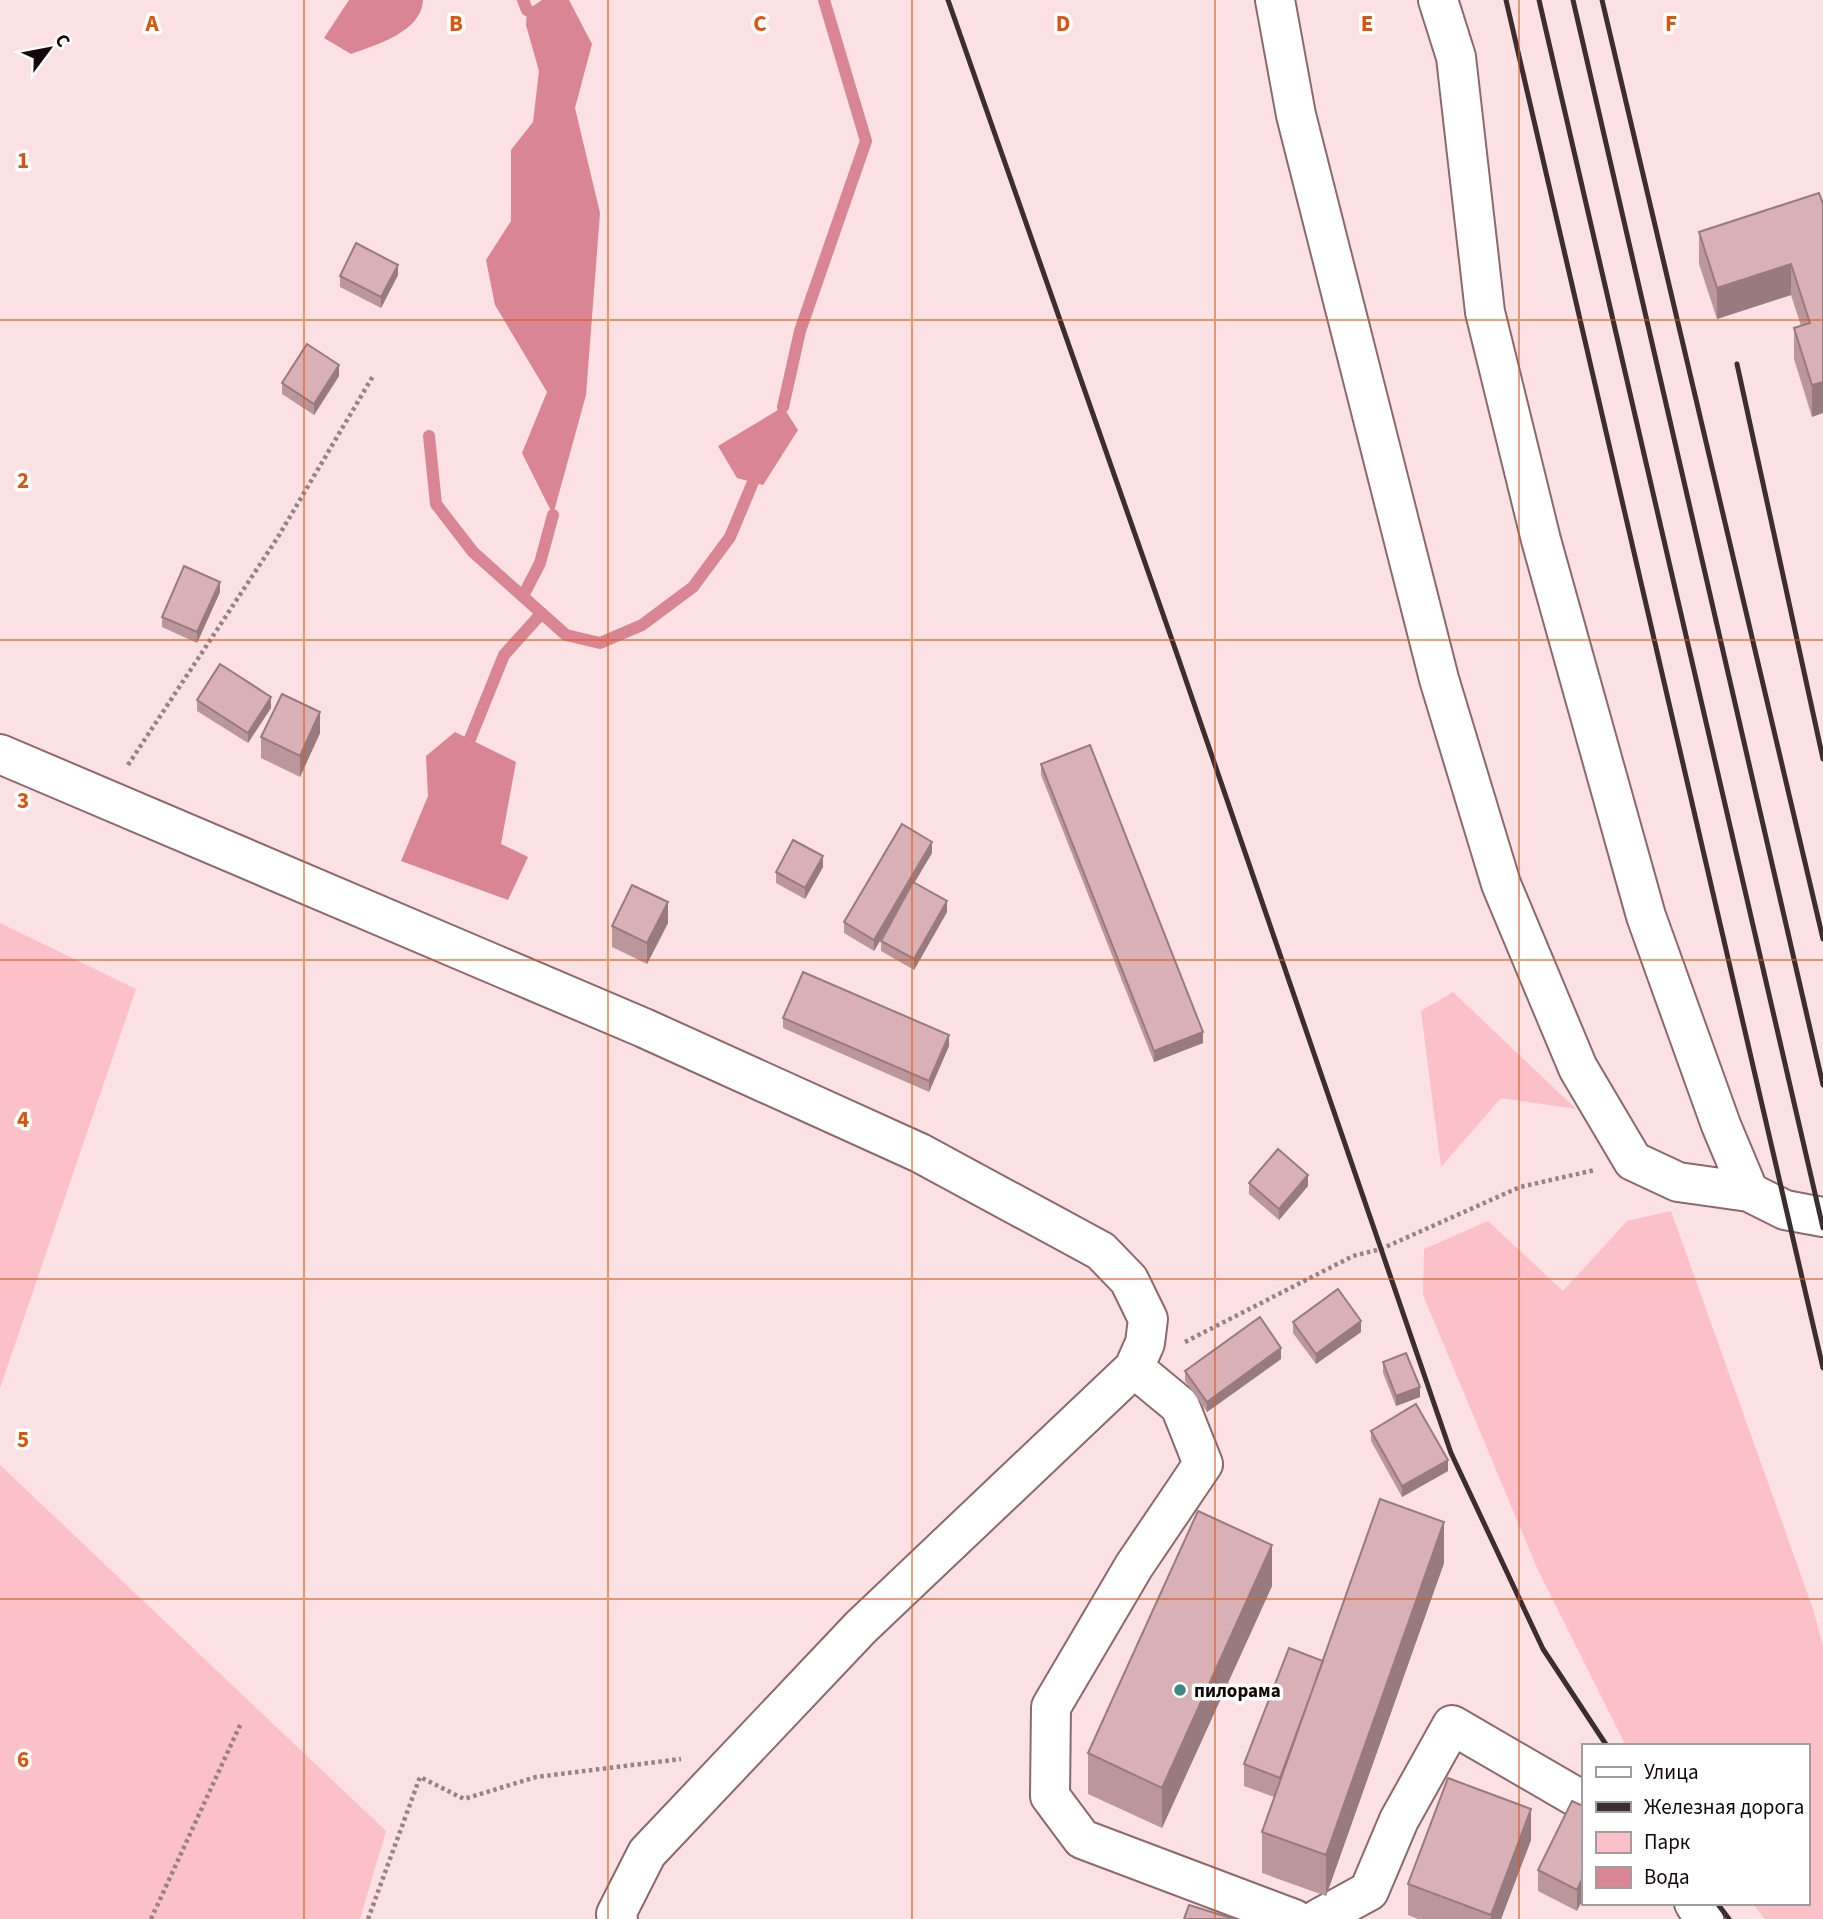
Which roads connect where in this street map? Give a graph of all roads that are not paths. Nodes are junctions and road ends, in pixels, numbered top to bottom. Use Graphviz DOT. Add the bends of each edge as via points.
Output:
graph roads {
  1 [pos="1276,0"];
  2 [pos="1438,0"];
  3 [pos="0,754"];
  4 [pos="1749,1192"];
  5 [pos="1823,1217"];
  6 [pos="1134,1368"];
  7 [pos="1582,1800"];
  8 [pos="618,1919"];
  9 [pos="1294,1919"];
  10 [pos="1318,1919"];
  1 -- 4 [label="street" via="1296,115 1439,679 1502,884 1578,1068 1633,1161 1678,1182"];
  2 -- 4 [label="street" via="1457,57 1485,312 1541,540 1646,916"];
  3 -- 6 [label="street" via="644,1028 908,1147 1089,1244 1129,1280 1147,1319 1145,1343"];
  4 -- 5 [label="street" via="1785,1210"];
  6 -- 8 [label="street" via="862,1627 647,1853 616,1914"];
  6 -- 9 [label="street" via="1180,1406 1203,1464 1134,1566 1052,1707 1050,1796 1082,1839"];
  7 -- 10 [label="street" via="1452,1725 1399,1820 1369,1891"];
}
